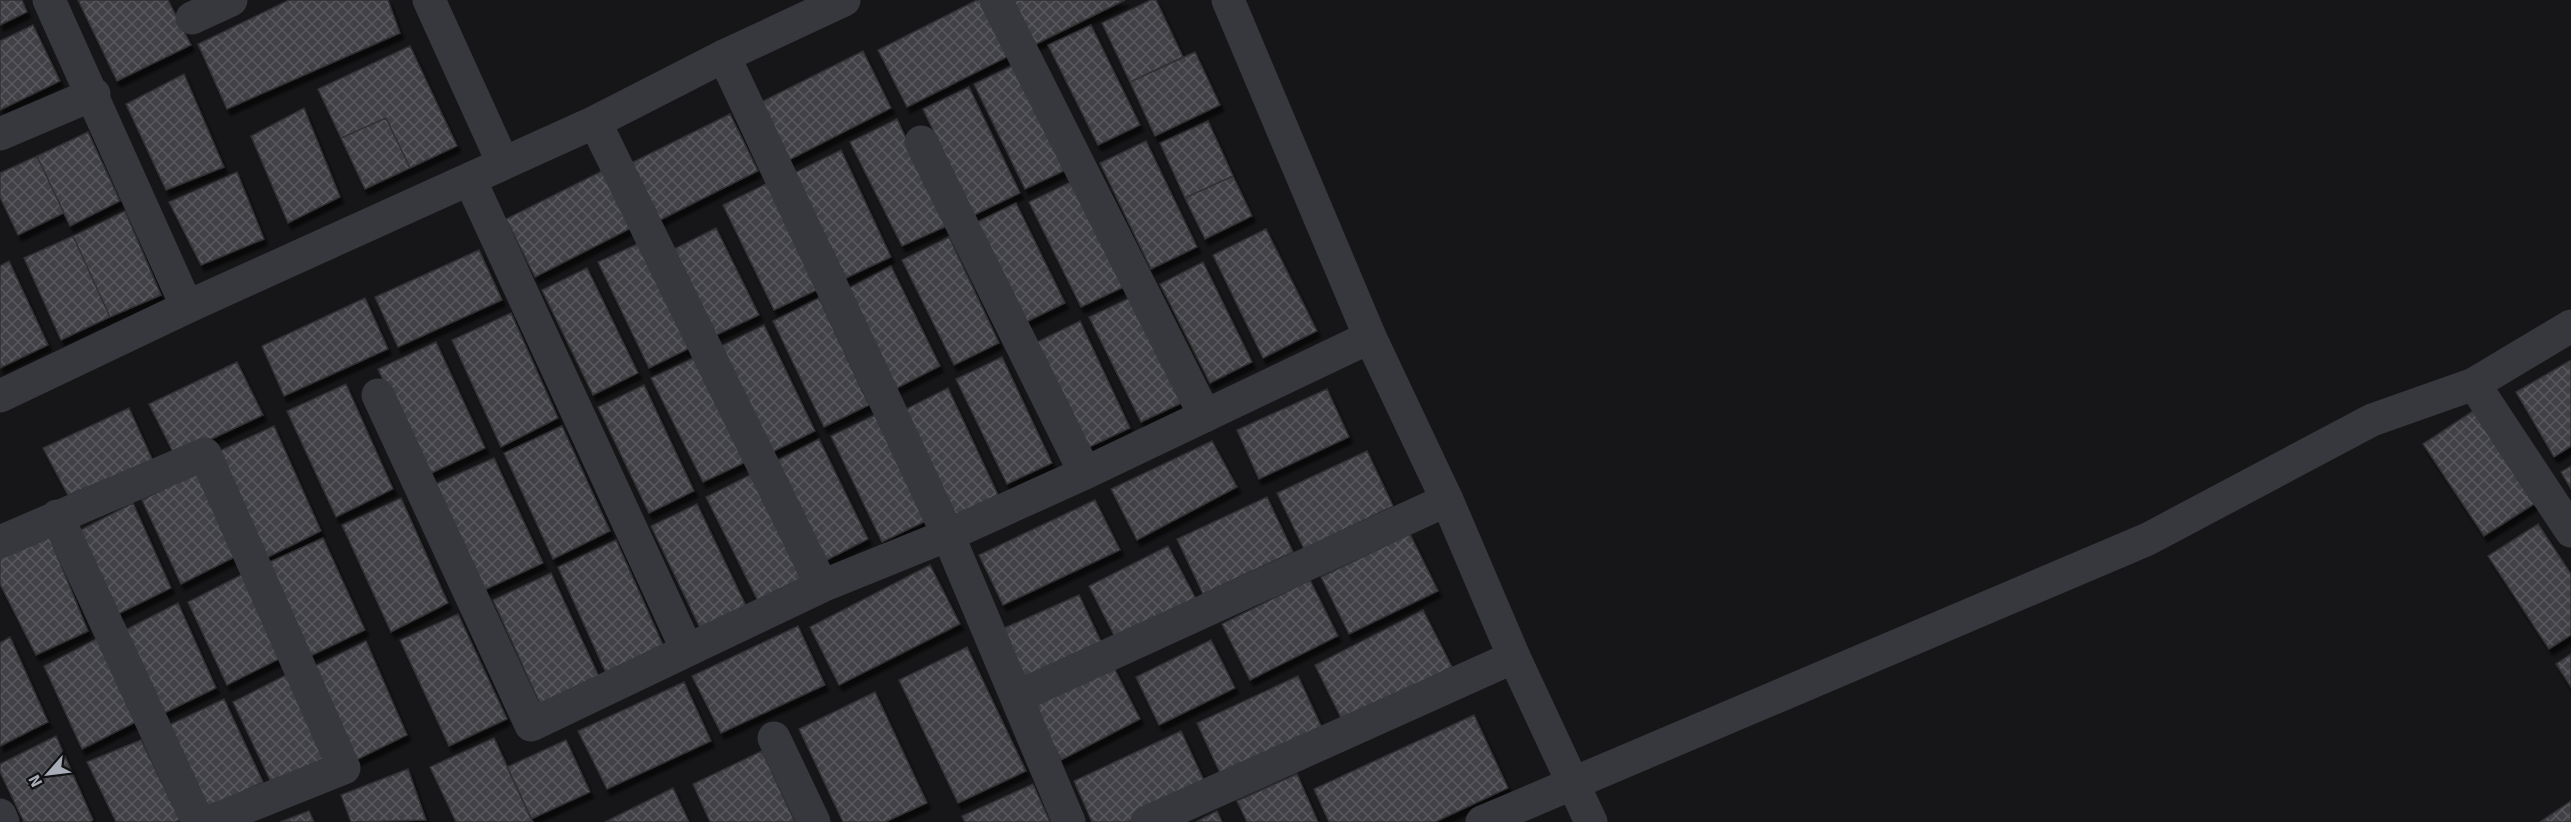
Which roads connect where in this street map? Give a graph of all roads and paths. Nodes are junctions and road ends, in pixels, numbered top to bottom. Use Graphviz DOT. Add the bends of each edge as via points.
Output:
graph roads {
  1 [pos="49,0"];
  2 [pos="231,0"];
  3 [pos="429,0"];
  4 [pos="844,0"];
  5 [pos="996,0"];
  6 [pos="1228,0"];
  7 [pos="192,18"];
  8 [pos="724,56"];
  9 [pos="94,94"];
  10 [pos="595,122"];
  11 [pos="0,134"];
  12 [pos="921,142"];
  13 [pos="504,163"];
  14 [pos="470,180"];
  15 [pos="187,307"];
  16 [pos="2571,326"];
  17 [pos="1370,337"];
  18 [pos="2474,384"];
  19 [pos="378,395"];
  20 [pos="0,396"];
  21 [pos="1205,416"];
  22 [pos="1085,473"];
  23 [pos="1447,500"];
  24 [pos="57,516"];
  25 [pos="2571,531"];
  26 [pos="948,535"];
  27 [pos="0,542"];
  28 [pos="822,586"];
  29 [pos="687,650"];
  30 [pos="1514,657"];
  31 [pos="1017,697"];
  32 [pos="774,738"];
  33 [pos="1573,784"];
  34 [pos="0,815"];
  35 [pos="3,822"];
  36 [pos="198,822"];
  37 [pos="209,822"];
  38 [pos="814,822"];
  39 [pos="1069,822"];
  40 [pos="1147,822"];
  41 [pos="1482,822"];
  42 [pos="1591,822"];
  1 -- 9 [label="street"];
  2 -- 7 [label="street"];
  3 -- 13 [label="street"];
  4 -- 8 [label="street"];
  5 -- 21 [label="street"];
  6 -- 17 [label="street"];
  8 -- 10 [label="street"];
  8 -- 26 [label="street"];
  9 -- 11 [label="street"];
  9 -- 15 [label="street"];
  10 -- 13 [label="street"];
  10 -- 28 [label="street"];
  12 -- 22 [label="street"];
  13 -- 14 [label="street"];
  14 -- 15 [label="street"];
  14 -- 29 [label="street"];
  15 -- 20 [label="street"];
  16 -- 18 [label="street"];
  17 -- 21 [label="street"];
  17 -- 23 [label="street"];
  18 -- 25 [label="street"];
  18 -- 33 [label="street" via="2372,420 2148,539"];
  19 -- 29 [label="street" via="531,725"];
  21 -- 22 [label="street"];
  22 -- 26 [label="street"];
  23 -- 30 [label="street"];
  23 -- 31 [label="street"];
  24 -- 27 [label="street"];
  24 -- 36 [label="street"];
  24 -- 37 [label="street" via="205,454 344,768"];
  26 -- 28 [label="street"];
  26 -- 31 [label="street"];
  28 -- 29 [label="street"];
  30 -- 33 [label="street"];
  30 -- 40 [label="street"];
  31 -- 39 [label="street"];
  32 -- 38 [label="street"];
  33 -- 41 [label="street"];
  33 -- 42 [label="street"];
  34 -- 35 [label="street"];
}
